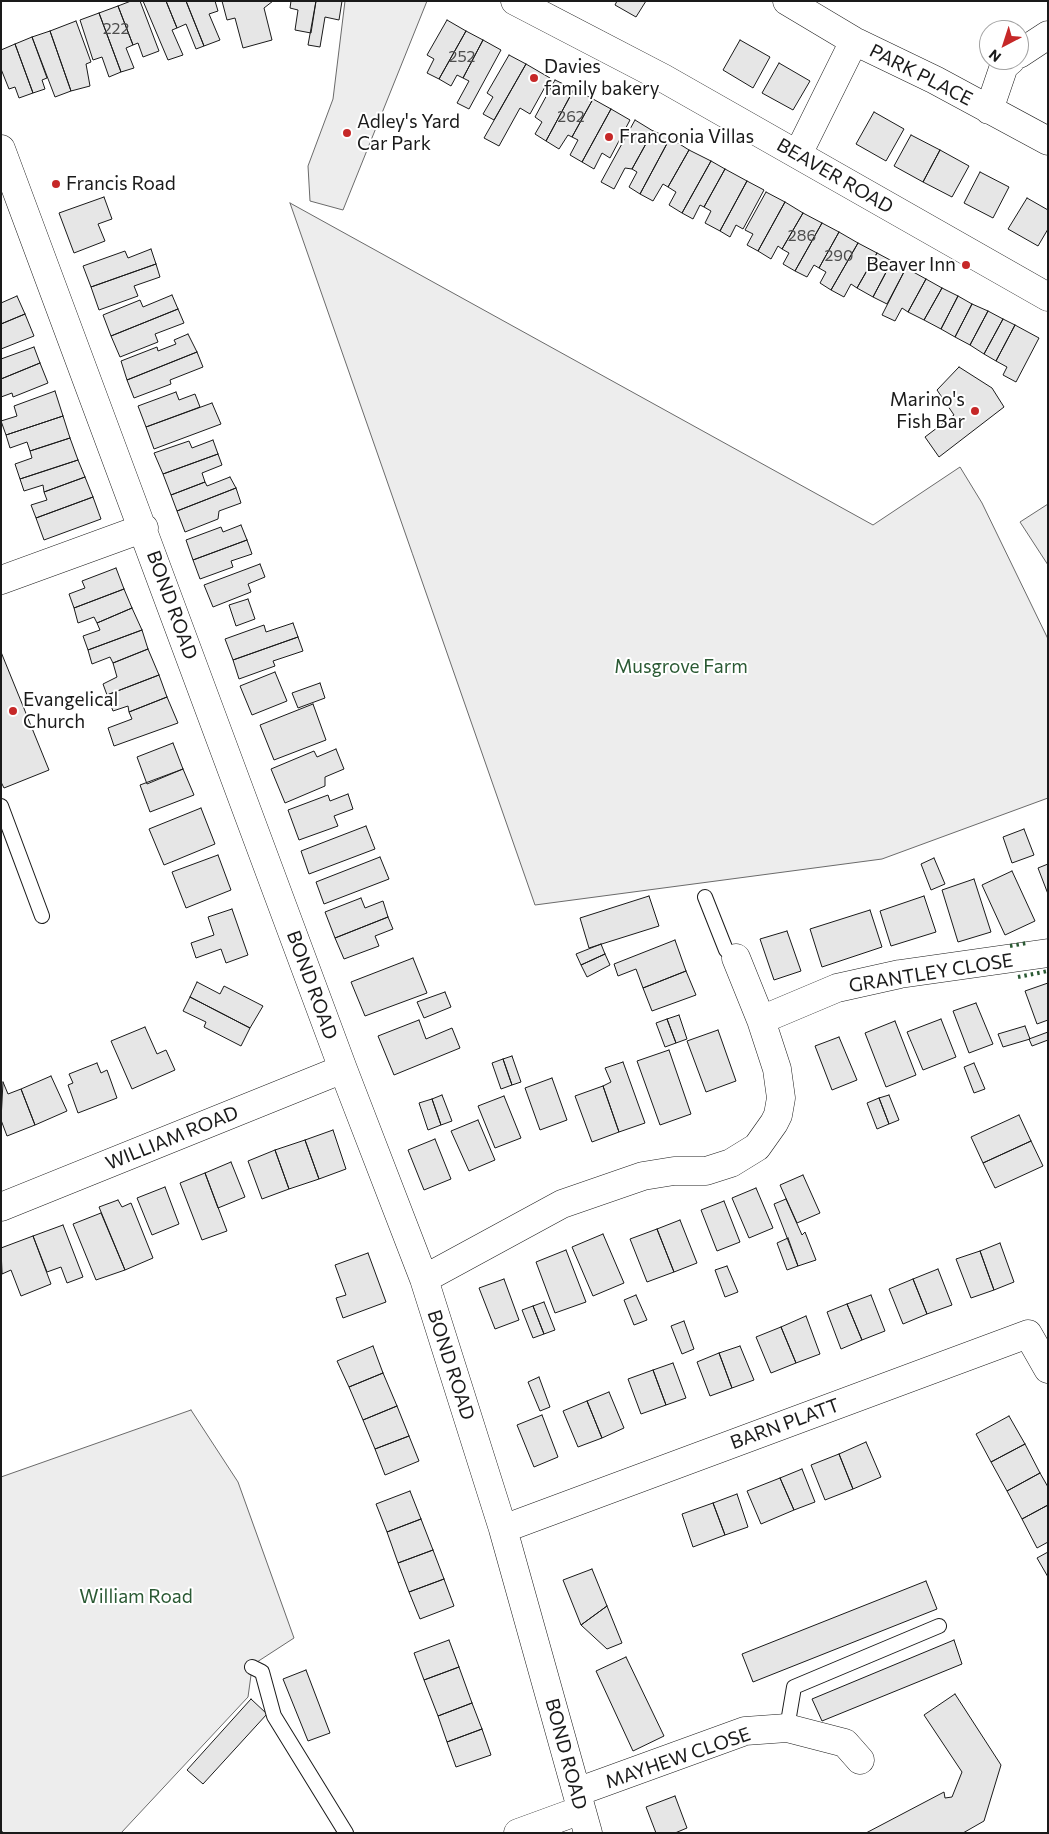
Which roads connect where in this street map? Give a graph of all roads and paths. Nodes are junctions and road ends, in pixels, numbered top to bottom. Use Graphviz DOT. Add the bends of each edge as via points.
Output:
graph roads {
  1 [pos="515,1"];
  2 [pos="787,1"];
  3 [pos="1048,35"];
  4 [pos="854,41"];
  5 [pos="1029,47"];
  6 [pos="1003,70"];
  7 [pos="989,110"];
  8 [pos="1048,141"];
  9 [pos="1,149"];
  10 [pos="798,154"];
  11 [pos="1048,297"];
  12 [pos="144,528"];
  13 [pos="1,580"];
  14 [pos="1,806"];
  15 [pos="705,897"];
  16 [pos="42,916"];
  17 [pos="1048,953"];
  18 [pos="736,958"];
  19 [pos="761,1020"];
  20 [pos="344,1069"];
  21 [pos="1,1207"];
  22 [pos="424,1279"];
  23 [pos="1048,1369"];
  24 [pos="503,1529"];
  25 [pos="939,1626"];
  26 [pos="252,1668"];
  27 [pos="787,1728"];
  28 [pos="860,1760"];
  29 [pos="582,1812"];
  30 [pos="346,1833"];
  31 [pos="518,1833"];
  1 -- 10 [label="street, BEAVER ROAD" via="663,78"];
  2 -- 4 [label="street, PARK PLACE"];
  3 -- 5 [label="street"];
  4 -- 7 [label="street, PARK PLACE"];
  4 -- 10 [label="street, PARK PLACE"];
  6 -- 7 [label="street, PARK PLACE"];
  7 -- 8 [label="street, PARK PLACE"];
  9 -- 12 [label="street, BOND ROAD"];
  10 -- 11 [label="street, BEAVER ROAD"];
  12 -- 13 [label="street"];
  12 -- 20 [label="street, BOND ROAD"];
  14 -- 16 [label="lane"];
  15 -- 18 [label="lane" via="726,950"];
  17 -- 19 [label="street, GRANTLEY CLOSE" via="900,974 837,988"];
  18 -- 19 [label="street"];
  19 -- 22 [label="street" via="777,1069 781,1098 778,1115 757,1147 732,1163 706,1172 674,1171 643,1176 562,1204"];
  20 -- 21 [label="street, WILLIAM ROAD"];
  20 -- 22 [label="street, BOND ROAD"];
  22 -- 24 [label="street, BOND ROAD"];
  23 -- 24 [label="street, BARN PLATT" via="1028,1334"];
  24 -- 29 [label="street, BOND ROAD"];
  25 -- 27 [label="lane" via="794,1687"];
  26 -- 30 [label="lane" via="262,1672 274,1716"];
  27 -- 28 [label="street, MAYHEW CLOSE" via="845,1743"];
  27 -- 29 [label="street, MAYHEW CLOSE" via="744,1731"];
  29 -- 31 [label="street, MAYHEW CLOSE"];
}
